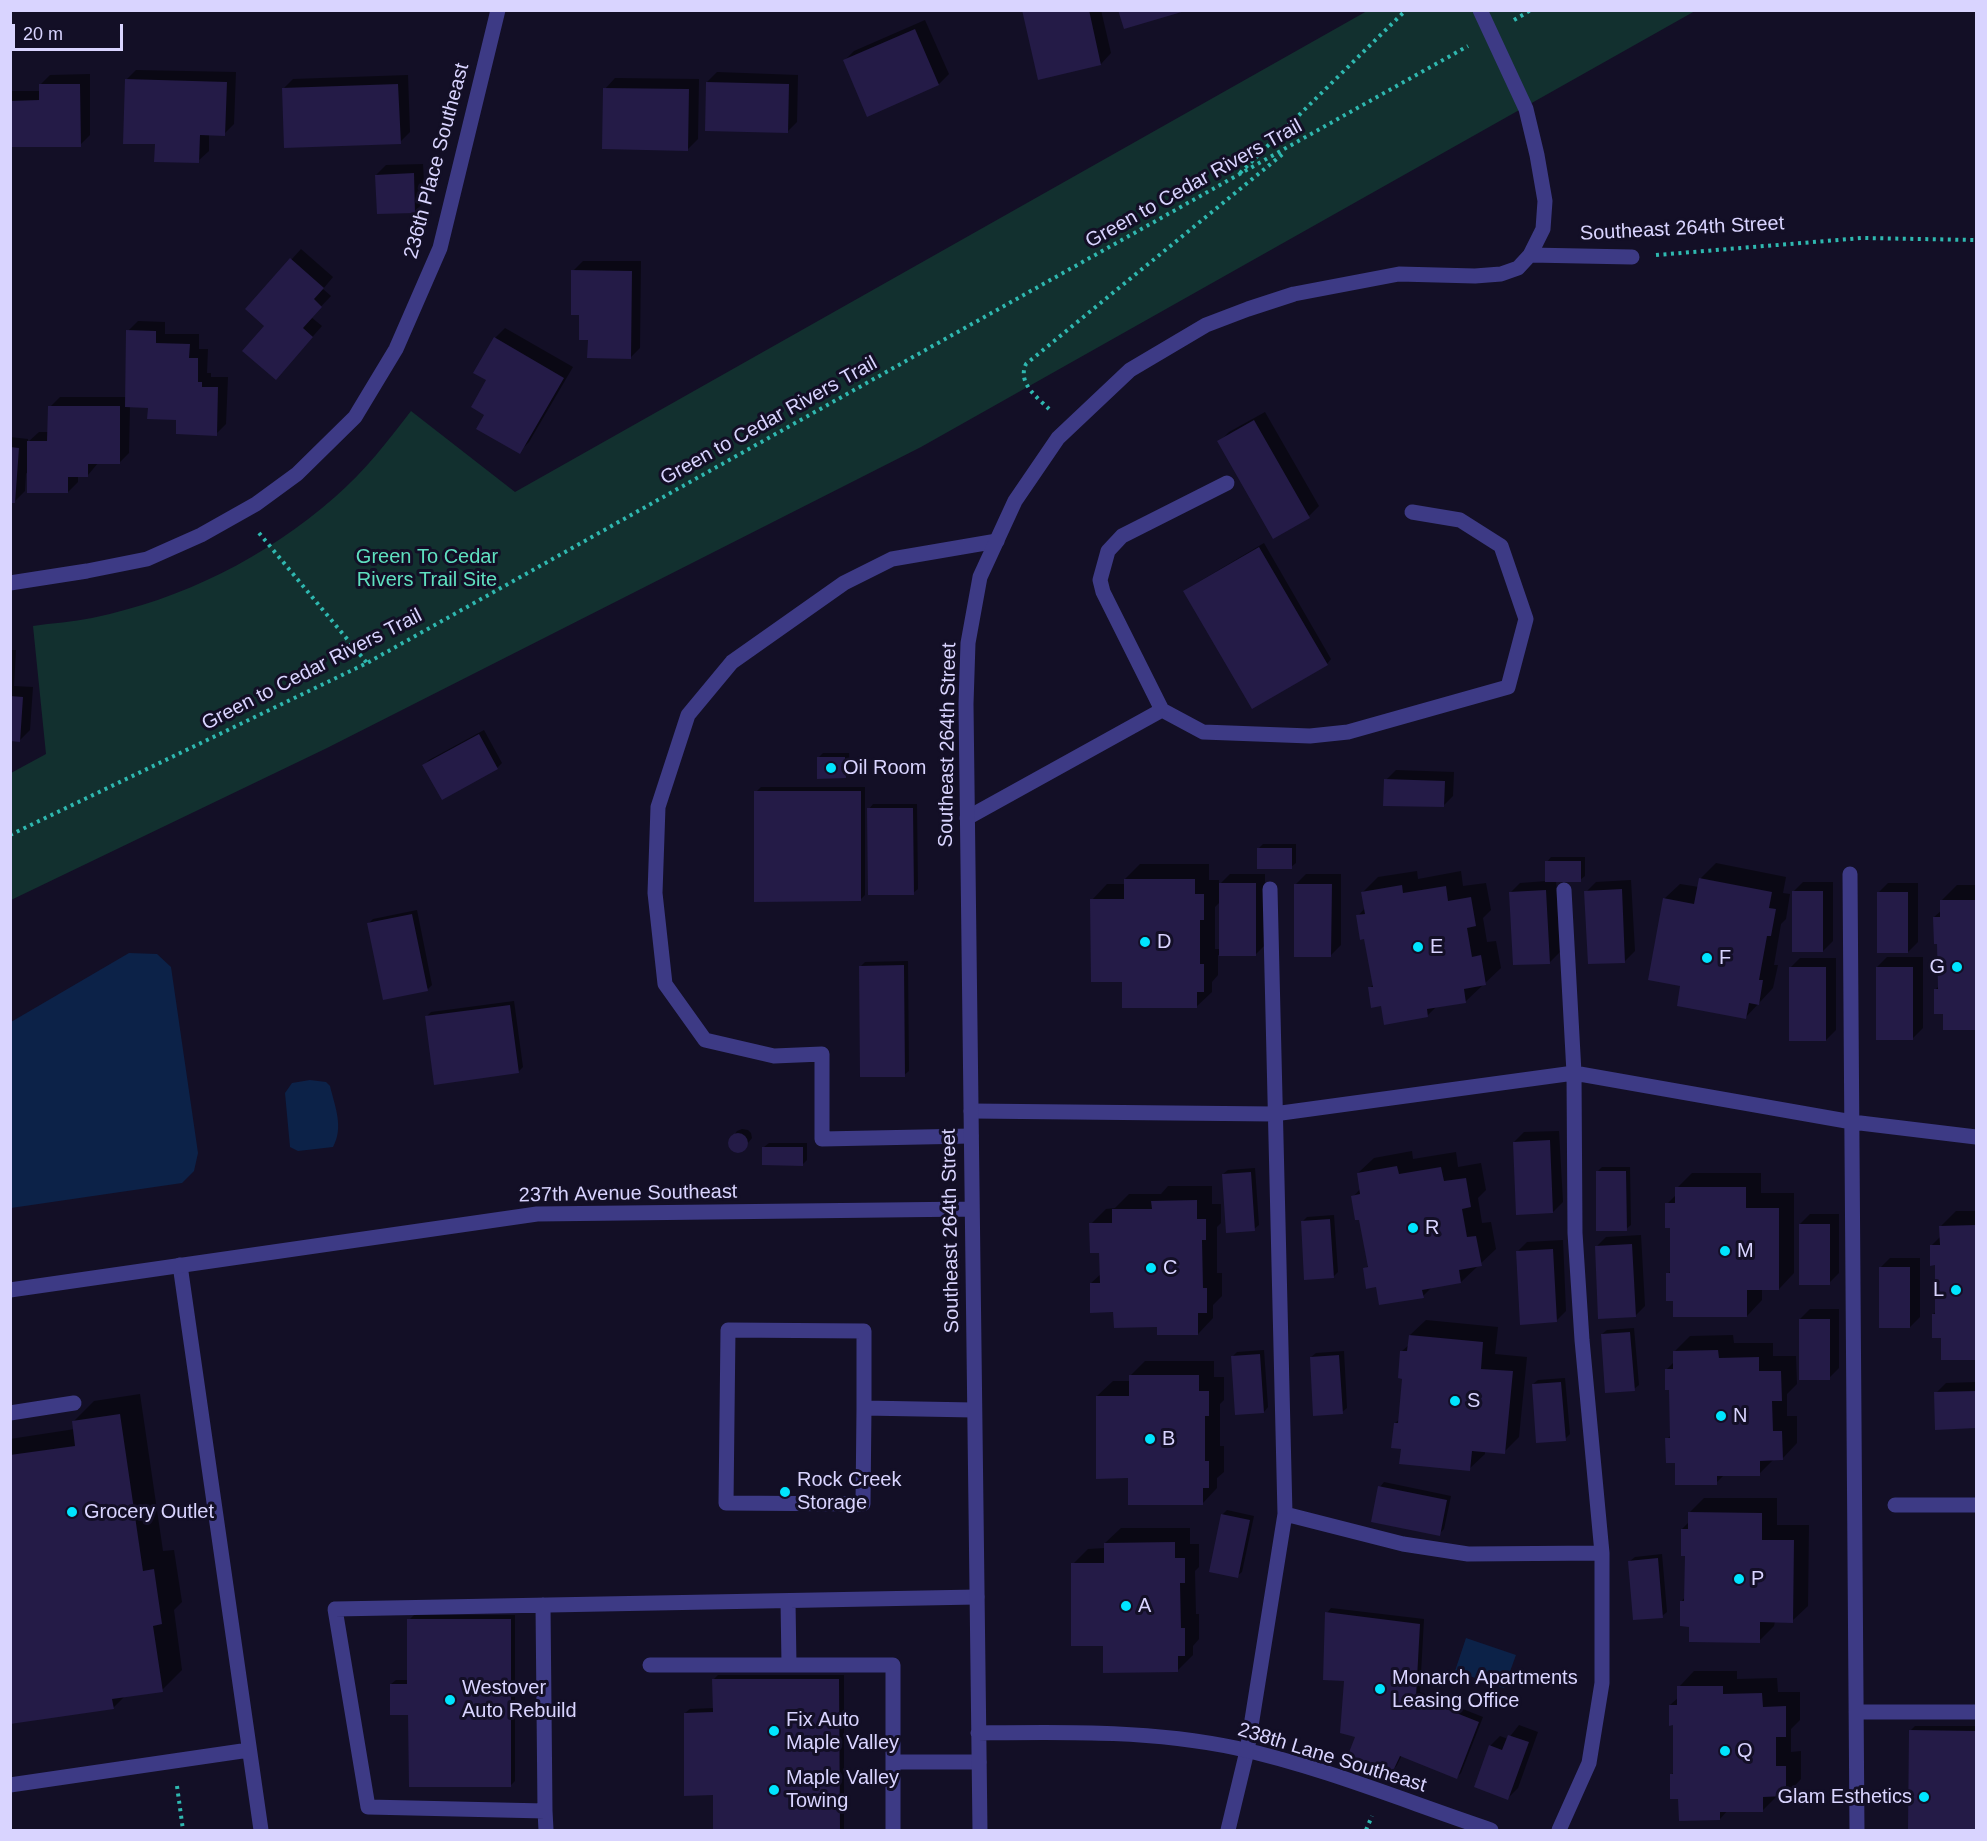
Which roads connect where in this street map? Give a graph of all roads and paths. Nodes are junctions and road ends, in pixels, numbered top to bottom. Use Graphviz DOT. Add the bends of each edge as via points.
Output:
graph roads {
  1 [pos="498,10"];
  2 [pos="1406,10"];
  3 [pos="1480,10"];
  4 [pos="1531,10"];
  5 [pos="1510,22"];
  6 [pos="1469,46"];
  7 [pos="1294,145"];
  8 [pos="1238,176"];
  9 [pos="1977,240"];
  10 [pos="1530,255"];
  11 [pos="1632,257"];
  12 [pos="1068,428"];
  13 [pos="1227,483"];
  14 [pos="242,512"];
  15 [pos="1412,512"];
  16 [pos="997,542"];
  17 [pos="10,583"];
  18 [pos="367,663"];
  19 [pos="1162,710"];
  20 [pos="967,818"];
  21 [pos="10,835"];
  22 [pos="1850,874"];
  23 [pos="1270,890"];
  24 [pos="1564,890"];
  25 [pos="1574,1073"];
  26 [pos="971,1111"];
  27 [pos="1274,1114"];
  28 [pos="1852,1122"];
  29 [pos="971,1136"];
  30 [pos="1977,1137"];
  31 [pos="972,1209"];
  32 [pos="180,1265"];
  33 [pos="10,1290"];
  34 [pos="74,1403"];
  35 [pos="864,1408"];
  36 [pos="975,1410"];
  37 [pos="10,1413"];
  38 [pos="1895,1505"];
  39 [pos="1977,1505"];
  40 [pos="1284,1514"];
  41 [pos="1602,1553"];
  42 [pos="977,1597"];
  43 [pos="788,1600"];
  44 [pos="543,1605"];
  45 [pos="650,1665"];
  46 [pos="789,1665"];
  47 [pos="1856,1712"];
  48 [pos="1977,1712"];
  49 [pos="978,1733"];
  50 [pos="249,1750"];
  51 [pos="1247,1751"];
  52 [pos="173,1761"];
  53 [pos="893,1762"];
  54 [pos="979,1762"];
  55 [pos="10,1785"];
  56 [pos="546,1811"];
  57 [pos="183,1830"];
  58 [pos="261,1830"];
  59 [pos="546,1830"];
  60 [pos="893,1830"];
  61 [pos="980,1830"];
  62 [pos="1228,1830"];
  63 [pos="1491,1830"];
  64 [pos="1559,1830"];
  65 [pos="1857,1830"];
  1 -- 14 [label="street, 236th Place Southeast" via="440,248 396,349 355,417 297,474"];
  2 -- 8 [label="path"];
  3 -- 10 [label="street" via="1526,109 1545,201 1543,229"];
  4 -- 5 [label="path"];
  6 -- 7 [label="path, Green to Cedar Rivers Trail"];
  7 -- 8 [label="path, Green to Cedar Rivers Trail"];
  7 -- 12 [label="path" via="1026,364 1026,386"];
  8 -- 18 [label="path, Green to Cedar Rivers Trail"];
  9 -- 11 [label="path, Southeast 264th Street" via="1862,238"];
  10 -- 11 [label="street, Southeast 264th Street"];
  10 -- 12 [label="street, Southeast 264th Street" via="1518,268 1501,274 1399,274 1294,294 1248,309 1206,325 1130,370"];
  12 -- 16 [label="street, Southeast 264th Street" via="1015,501"];
  13 -- 19 [label="street" via="1122,536 1108,551 1100,580 1103,592"];
  14 -- 17 [label="street, 236th Place Southeast" via="147,559"];
  14 -- 18 [label="path"];
  15 -- 19 [label="street" via="1460,520 1501,546 1526,618 1508,687 1348,732 1310,736 1203,732"];
  16 -- 20 [label="street, Southeast 264th Street" via="980,578 968,643"];
  16 -- 29 [label="street" via="892,559 844,583 732,662 688,715 658,807 655,893 665,984 705,1040 774,1056 822,1054 822,1139"];
  18 -- 21 [label="path, Green to Cedar Rivers Trail"];
  19 -- 20 [label="street"];
  20 -- 26 [label="street, Southeast 264th Street"];
  22 -- 28 [label="street"];
  23 -- 27 [label="street"];
  24 -- 25 [label="street"];
  25 -- 27 [label="street"];
  25 -- 28 [label="street"];
  25 -- 41 [label="street" via="1575,1233"];
  26 -- 27 [label="street"];
  26 -- 29 [label="street, Southeast 264th Street"];
  27 -- 40 [label="street"];
  28 -- 30 [label="street"];
  28 -- 47 [label="street"];
  29 -- 31 [label="street, Southeast 264th Street"];
  31 -- 32 [label="street, 237th Avenue Southeast" via="537,1214"];
  31 -- 36 [label="street, Southeast 264th Street"];
  32 -- 33 [label="street, 237th Avenue Southeast"];
  32 -- 50 [label="street"];
  34 -- 37 [label="street"];
  35 -- 35 [label="street" via="864,1331 728,1330 726,1503 863,1504"];
  35 -- 36 [label="street"];
  36 -- 42 [label="street, Southeast 264th Street"];
  38 -- 39 [label="street"];
  40 -- 41 [label="street" via="1403,1544 1468,1554"];
  40 -- 51 [label="street"];
  41 -- 64 [label="street" via="1602,1683 1589,1763"];
  42 -- 43 [label="street"];
  42 -- 49 [label="street, Southeast 264th Street"];
  43 -- 44 [label="street"];
  43 -- 46 [label="street"];
  44 -- 56 [label="street"];
  44 -- 56 [label="street" via="335,1608 368,1807"];
  45 -- 46 [label="street"];
  46 -- 53 [label="street" via="892,1665"];
  47 -- 48 [label="street"];
  47 -- 65 [label="street"];
  49 -- 51 [label="street, 238th Lane Southeast" via="1109,1732"];
  49 -- 54 [label="street, Southeast 264th Street"];
  50 -- 52 [label="street"];
  50 -- 58 [label="street"];
  51 -- 62 [label="street"];
  51 -- 63 [label="street, 238th Lane Southeast" via="1310,1768"];
  52 -- 55 [label="street"];
  52 -- 57 [label="path"];
  53 -- 54 [label="street"];
  53 -- 60 [label="street"];
  54 -- 61 [label="street, Southeast 264th Street"];
  56 -- 59 [label="street"];
}
